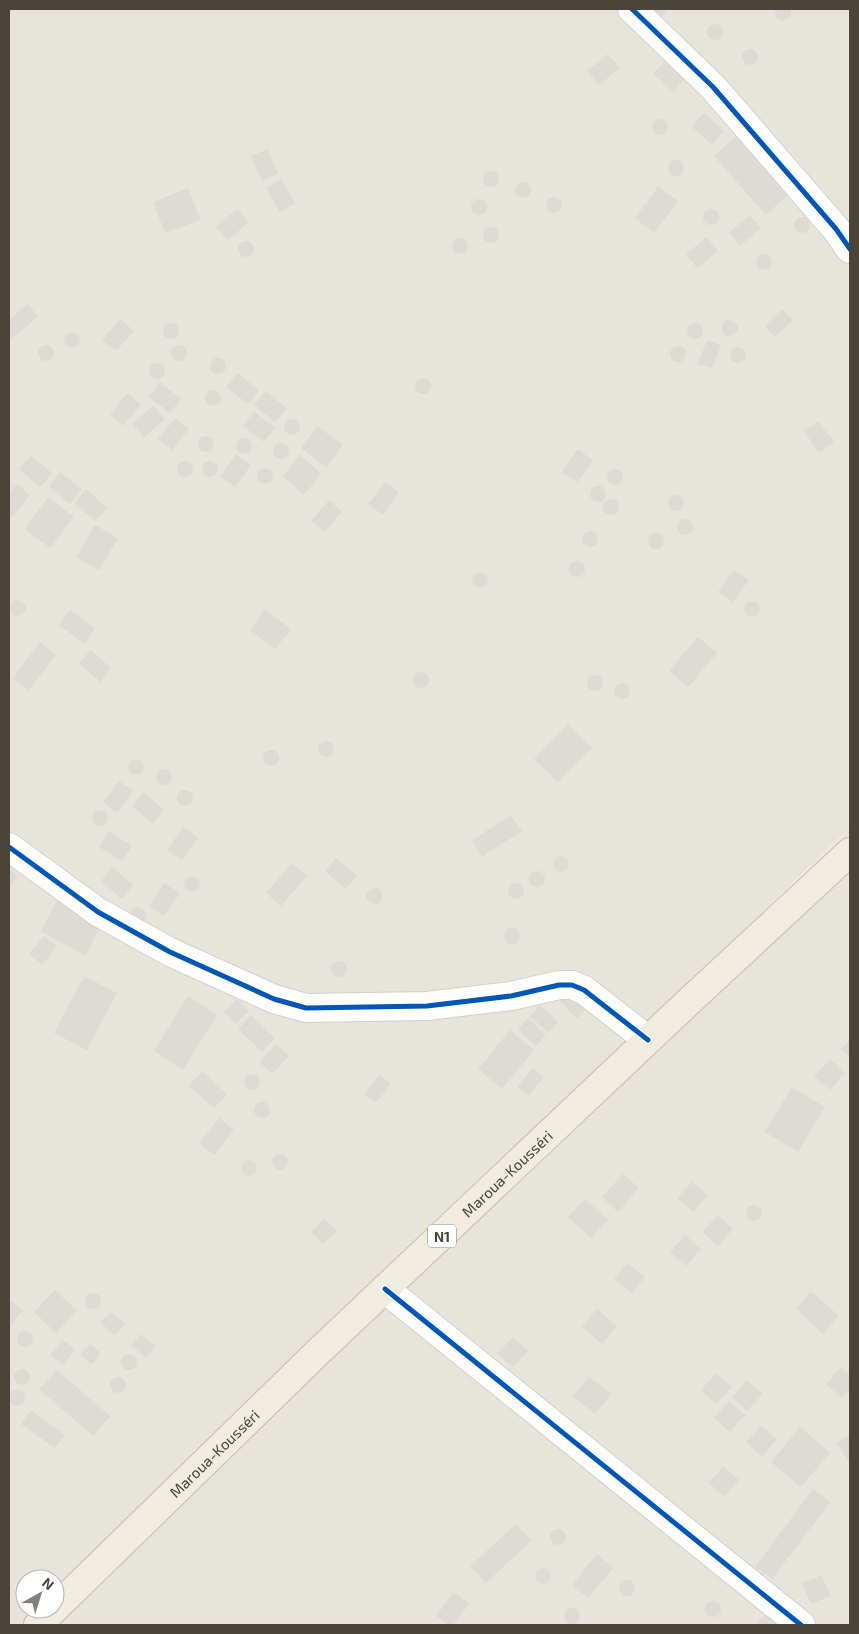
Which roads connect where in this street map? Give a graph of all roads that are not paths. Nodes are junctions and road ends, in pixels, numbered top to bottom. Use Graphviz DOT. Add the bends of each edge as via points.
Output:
graph roads {
  1 [pos="632,9"];
  2 [pos="850,249"];
  3 [pos="9,847"];
  4 [pos="850,852"];
  5 [pos="648,1040"];
  6 [pos="385,1289"];
  7 [pos="38,1625"];
  8 [pos="801,1625"];
  1 -- 2 [label="street" via="713,86"];
  3 -- 5 [label="street" via="98,912 170,952 241,984 306,1008 427,1006 511,996 559,985 572,986 584,990"];
  4 -- 5 [label="highway, Maroua-Kousséri / N1"];
  5 -- 6 [label="highway, Maroua-Kousséri / N1"];
  6 -- 7 [label="highway, Maroua-Kousséri / N1"];
  6 -- 8 [label="street"];
}
